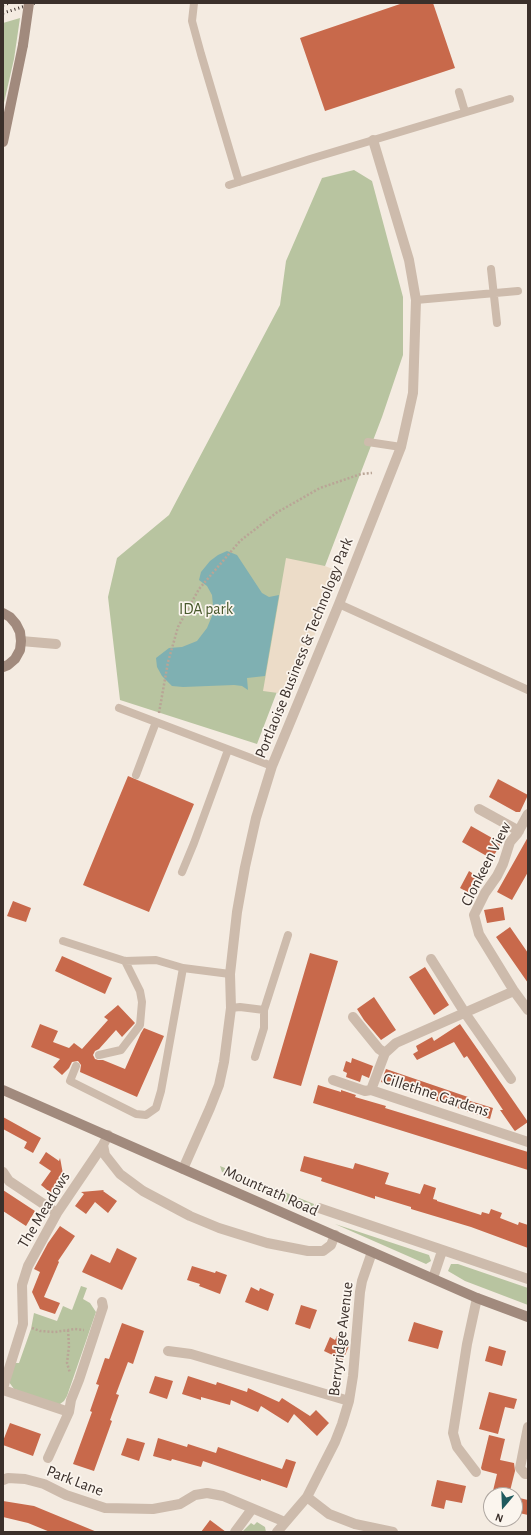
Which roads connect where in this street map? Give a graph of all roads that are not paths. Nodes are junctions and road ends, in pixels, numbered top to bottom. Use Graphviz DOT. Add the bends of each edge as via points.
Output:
graph roads {
  1 [pos="29,3"];
  2 [pos="194,3"];
  3 [pos="459,92"];
  4 [pos="510,99"];
  5 [pos="465,112"];
  6 [pos="373,140"];
  7 [pos="3,142"];
  8 [pos="239,182"];
  9 [pos="229,185"];
  10 [pos="491,269"];
  11 [pos="518,291"];
  12 [pos="494,293"];
  13 [pos="416,300"];
  14 [pos="497,324"];
  15 [pos="368,442"];
  16 [pos="400,447"];
  17 [pos="339,604"];
  18 [pos="3,613"];
  19 [pos="21,641"];
  20 [pos="56,644"];
  21 [pos="3,667"];
  22 [pos="528,690"];
  23 [pos="119,708"];
  24 [pos="157,723"];
  25 [pos="228,750"];
  26 [pos="272,766"];
  27 [pos="136,776"];
  28 [pos="479,809"];
  29 [pos="528,814"];
  30 [pos="518,832"];
  31 [pos="182,872"];
  32 [pos="288,935"];
  33 [pos="63,941"];
  34 [pos="431,959"];
  35 [pos="125,961"];
  36 [pos="183,968"];
  37 [pos="230,974"];
  38 [pos="514,992"];
  39 [pos="231,1008"];
  40 [pos="264,1010"];
  41 [pos="528,1010"];
  42 [pos="465,1013"];
  43 [pos="353,1018"];
  44 [pos="385,1053"];
  45 [pos="99,1055"];
  46 [pos="256,1057"];
  47 [pos="76,1066"];
  48 [pos="333,1080"];
  49 [pos="511,1080"];
  50 [pos="3,1090"];
  51 [pos="372,1090"];
  52 [pos="108,1135"];
  53 [pos="528,1142"];
  54 [pos="103,1145"];
  55 [pos="183,1169"];
  56 [pos="3,1172"];
  57 [pos="319,1208"];
  58 [pos="57,1213"];
  59 [pos="335,1235"];
  60 [pos="442,1251"];
  61 [pos="372,1252"];
  62 [pos="433,1278"];
  63 [pos="528,1280"];
  64 [pos="477,1298"];
  65 [pos="102,1302"];
  66 [pos="528,1317"];
  67 [pos="168,1351"];
  68 [pos="3,1389"];
  69 [pos="349,1401"];
  70 [pos="69,1412"];
  71 [pos="528,1427"];
  72 [pos="48,1458"];
  73 [pos="476,1472"];
  74 [pos="528,1474"];
  75 [pos="3,1480"];
  76 [pos="307,1497"];
  77 [pos="252,1508"];
  78 [pos="285,1522"];
  79 [pos="380,1531"];
  80 [pos="235,1532"];
  81 [pos="277,1532"];
  82 [pos="393,1532"];
  1 -- 7 [label="main road, bridge"];
  2 -- 8 [label="lane" via="192,21"];
  3 -- 5 [label="lane"];
  4 -- 5 [label="lane"];
  5 -- 6 [label="lane"];
  6 -- 8 [label="lane"];
  6 -- 13 [label="street, Portlaoise Business & Technology Park" via="409,260"];
  8 -- 9 [label="lane"];
  10 -- 12 [label="lane"];
  11 -- 12 [label="lane"];
  12 -- 13 [label="lane"];
  12 -- 14 [label="lane"];
  13 -- 16 [label="street, Portlaoise Business & Technology Park" via="413,393"];
  15 -- 16 [label="lane"];
  16 -- 17 [label="street, Portlaoise Business & Technology Park"];
  17 -- 22 [label="lane"];
  17 -- 26 [label="street, Portlaoise Business & Technology Park"];
  18 -- 19 [label="main road" via="16,624"];
  19 -- 20 [label="street"];
  19 -- 21 [label="main road" via="20,650 15,658"];
  23 -- 24 [label="lane"];
  24 -- 25 [label="lane"];
  24 -- 27 [label="lane"];
  25 -- 26 [label="lane"];
  25 -- 31 [label="lane"];
  26 -- 37 [label="street, Portlaoise Business & Technology Park" via="256,818 245,867"];
  28 -- 30 [label="street"];
  29 -- 30 [label="street, Clonkeen View"];
  30 -- 38 [label="street, Clonkeen View" via="510,842 503,864 474,915 479,934"];
  32 -- 40 [label="lane"];
  33 -- 35 [label="lane"];
  34 -- 42 [label="street"];
  35 -- 36 [label="lane" via="156,960"];
  35 -- 45 [label="lane" via="140,991 140,1025 121,1050"];
  36 -- 37 [label="lane"];
  36 -- 47 [label="lane" via="156,1108 146,1115 136,1114 70,1081"];
  37 -- 39 [label="street, Portlaoise Business & Technology Park"];
  38 -- 41 [label="street, Clonkeen View"];
  38 -- 42 [label="street, Cillethne Gardens"];
  39 -- 40 [label="lane"];
  39 -- 55 [label="street, Portlaoise Business & Technology Park" via="219,1085"];
  40 -- 46 [label="lane" via="264,1028"];
  42 -- 44 [label="street, Cillethne Gardens" via="396,1043"];
  42 -- 49 [label="street"];
  43 -- 44 [label="street" via="378,1049"];
  44 -- 51 [label="street, Cillethne Gardens"];
  48 -- 51 [label="street" via="365,1091"];
  50 -- 52 [label="main road, Mountrath Road"];
  51 -- 53 [label="street, Cillethne Gardens"];
  52 -- 54 [label="street, The Meadows"];
  52 -- 55 [label="main road, Mountrath Road"];
  54 -- 58 [label="street, The Meadows"];
  54 -- 59 [label="street" via="105,1155 120,1174 143,1191 219,1228 308,1252 323,1251 331,1245"];
  55 -- 59 [label="main road, Mountrath Road"];
  56 -- 58 [label="street" via="9,1181"];
  57 -- 60 [label="street"];
  58 -- 68 [label="street, The Meadows" via="28,1266 22,1285 23,1324"];
  59 -- 61 [label="main road, Mountrath Road"];
  60 -- 62 [label="street"];
  60 -- 63 [label="street"];
  61 -- 62 [label="main road, Mountrath Road"];
  61 -- 69 [label="street, Berryridge Avenue" via="358,1302"];
  62 -- 64 [label="main road, Mountrath Road"];
  64 -- 66 [label="main road, Mountrath Road"];
  64 -- 73 [label="street" via="453,1433 457,1447"];
  65 -- 70 [label="street" via="103,1307"];
  67 -- 69 [label="street" via="191,1354"];
  68 -- 70 [label="street, The Meadows"];
  69 -- 76 [label="street, Berryridge Avenue" via="336,1442"];
  70 -- 72 [label="street"];
  71 -- 74 [label="street" via="520,1468"];
  75 -- 77 [label="street, Park Lane" via="25,1479 44,1484 66,1495 105,1508 153,1509 180,1504 196,1495 207,1493 223,1496"];
  76 -- 78 [label="street, Berryridge Avenue"];
  76 -- 79 [label="street" via="329,1514"];
  77 -- 78 [label="street, Park Lane"];
  77 -- 80 [label="street"];
  78 -- 81 [label="street, Berryridge Avenue"];
  79 -- 82 [label="street"];
}
